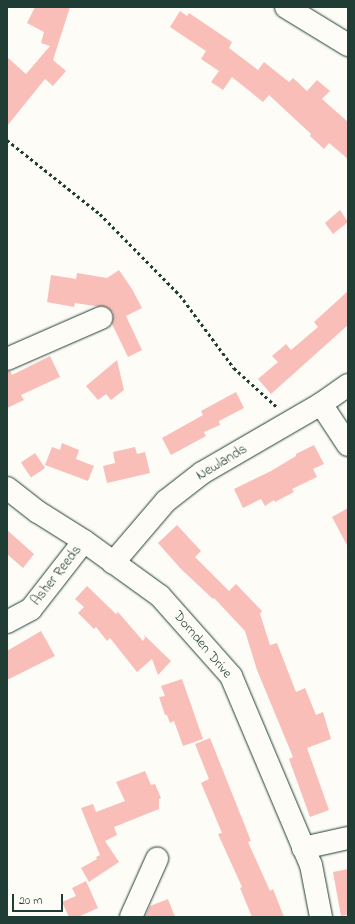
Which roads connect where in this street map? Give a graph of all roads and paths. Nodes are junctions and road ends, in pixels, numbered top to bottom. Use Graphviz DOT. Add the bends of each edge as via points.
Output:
graph roads {
  1 [pos="299,10"];
  2 [pos="348,45"];
  3 [pos="7,140"];
  4 [pos="101,318"];
  5 [pos="7,359"];
  6 [pos="348,385"];
  7 [pos="321,404"];
  8 [pos="292,421"];
  9 [pos="348,445"];
  10 [pos="7,488"];
  11 [pos="84,541"];
  12 [pos="113,563"];
  13 [pos="7,622"];
  14 [pos="348,838"];
  15 [pos="303,848"];
  16 [pos="157,859"];
  17 [pos="131,917"];
  18 [pos="321,917"];
  1 -- 2 [label="street"];
  3 -- 8 [label="path" via="100,214 180,295 234,368"];
  4 -- 5 [label="street"];
  6 -- 7 [label="street, Newlands"];
  7 -- 8 [label="street, Newlands"];
  7 -- 9 [label="street"];
  8 -- 12 [label="street, Newlands" via="202,473 166,501"];
  10 -- 11 [label="street, Dornden Drive" via="38,512"];
  11 -- 12 [label="street, Dornden Drive"];
  11 -- 13 [label="street, Asher Reeds" via="31,609"];
  12 -- 15 [label="street, Dornden Drive" via="160,596 231,676"];
  14 -- 15 [label="street"];
  15 -- 18 [label="street, Dornden Drive" via="311,865"];
  16 -- 17 [label="street"];
}
